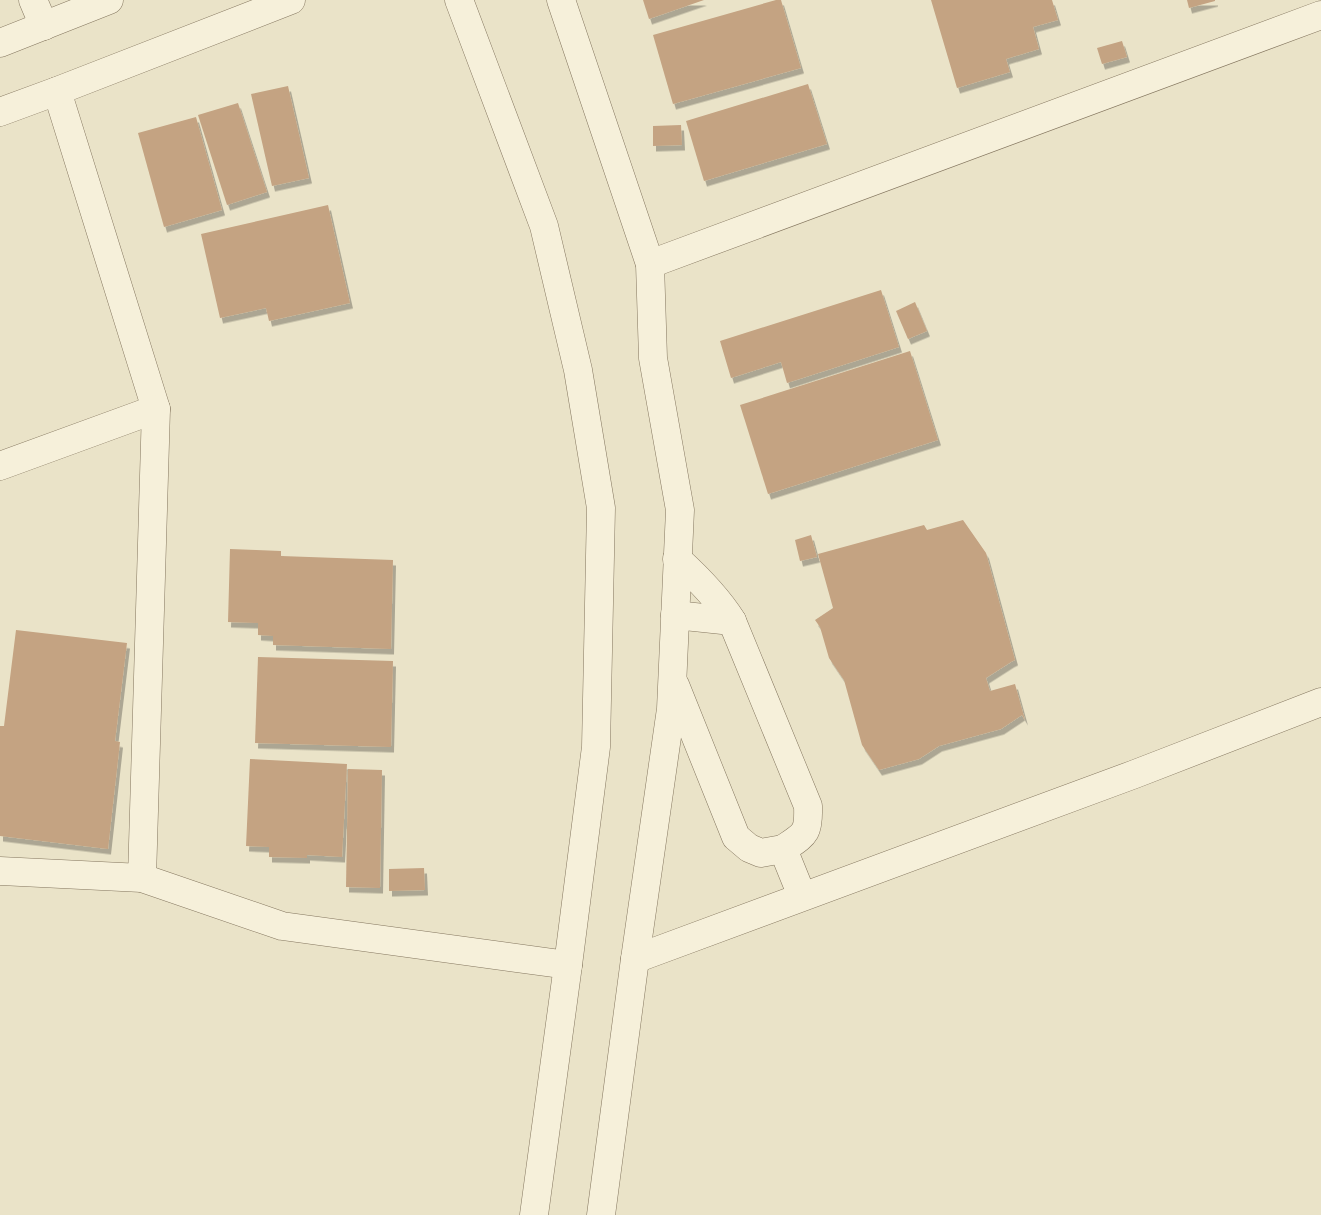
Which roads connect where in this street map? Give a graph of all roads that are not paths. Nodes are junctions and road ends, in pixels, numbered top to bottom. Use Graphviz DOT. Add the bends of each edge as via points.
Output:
graph roads {
  1 [pos="33,0"];
  2 [pos="109,0"];
  3 [pos="290,0"];
  4 [pos="459,0"];
  5 [pos="561,0"];
  6 [pos="1321,16"];
  7 [pos="44,26"];
  8 [pos="0,42"];
  9 [pos="57,91"];
  10 [pos="0,112"];
  11 [pos="650,264"];
  12 [pos="156,409"];
  13 [pos="0,466"];
  14 [pos="678,559"];
  15 [pos="675,615"];
  16 [pos="732,621"];
  17 [pos="672,677"];
  18 [pos="1321,702"];
  19 [pos="783,849"];
  20 [pos="0,872"];
  21 [pos="142,878"];
  22 [pos="802,896"];
  23 [pos="635,959"];
  24 [pos="568,965"];
  25 [pos="534,1215"];
  26 [pos="600,1215"];
  1 -- 7 [label="street"];
  2 -- 7 [label="street"];
  3 -- 9 [label="street"];
  4 -- 24 [label="street" via="544,226 578,370 602,508 596,747"];
  5 -- 11 [label="street"];
  6 -- 11 [label="street"];
  7 -- 8 [label="street"];
  9 -- 10 [label="street"];
  9 -- 12 [label="street"];
  11 -- 14 [label="street" via="653,358 680,510"];
  12 -- 13 [label="street"];
  12 -- 21 [label="street"];
  14 -- 15 [label="street"];
  14 -- 16 [label="street" via="722,605"];
  15 -- 16 [label="street"];
  15 -- 17 [label="street"];
  16 -- 19 [label="street" via="808,806 809,823 803,836"];
  17 -- 19 [label="street" via="736,837 761,853"];
  17 -- 23 [label="street" via="671,709"];
  18 -- 22 [label="street"];
  19 -- 22 [label="street"];
  20 -- 21 [label="street"];
  21 -- 24 [label="street" via="282,926"];
  22 -- 23 [label="street"];
  23 -- 26 [label="street"];
  24 -- 25 [label="street"];
}
